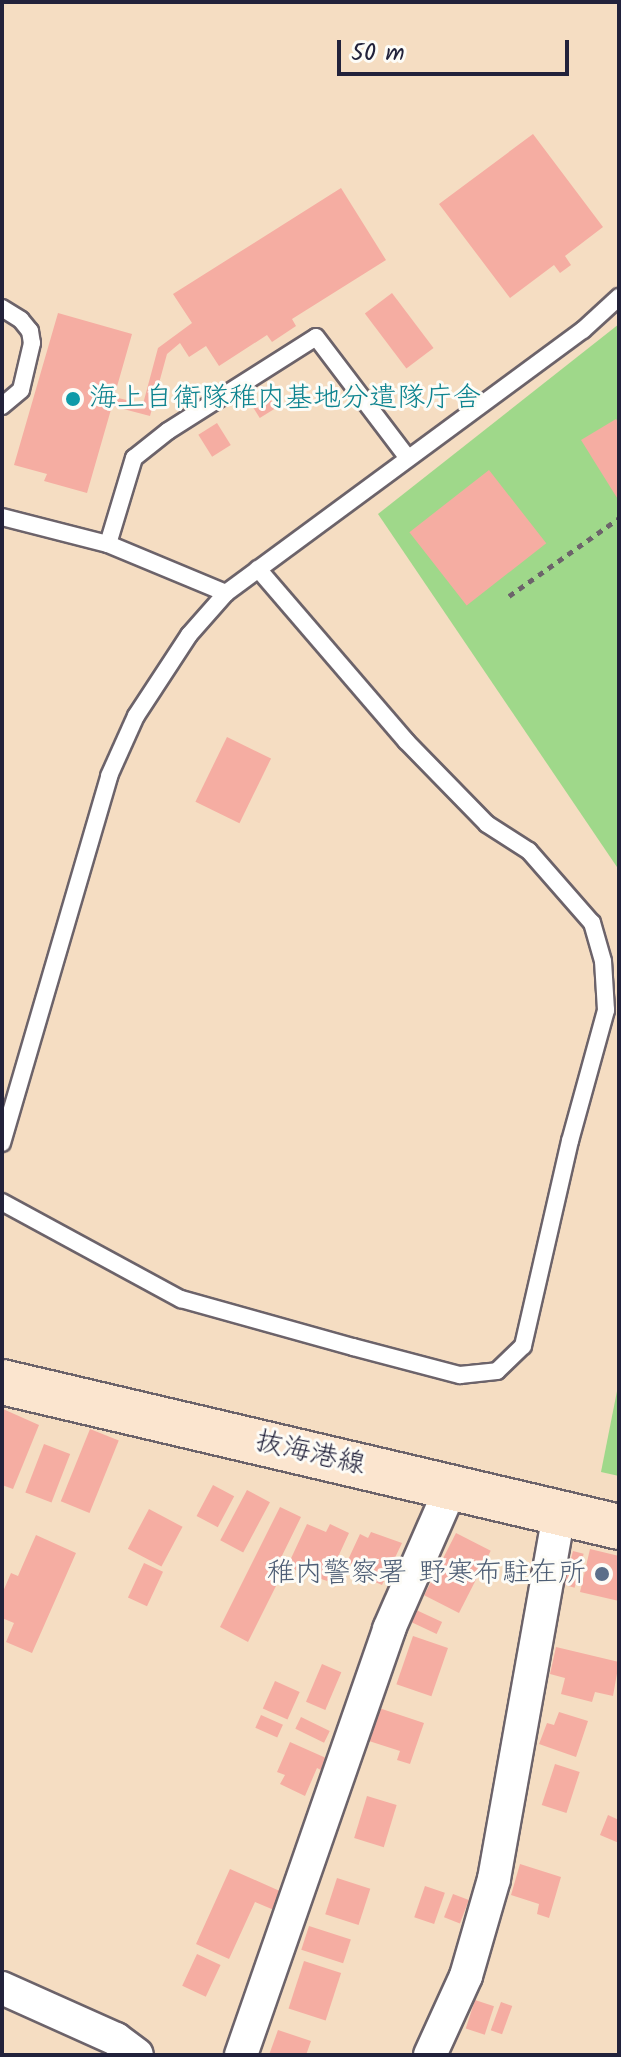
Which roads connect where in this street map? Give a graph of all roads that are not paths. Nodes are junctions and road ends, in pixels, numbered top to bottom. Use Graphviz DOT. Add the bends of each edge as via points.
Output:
graph roads {
  1 [pos="619,297"];
  2 [pos="2,308"];
  3 [pos="2,406"];
  4 [pos="408,458"];
  5 [pos="2,517"];
  6 [pos="108,544"];
  7 [pos="258,569"];
  8 [pos="226,593"];
  9 [pos="2,1143"];
  10 [pos="2,1202"];
  11 [pos="2,1382"];
  12 [pos="451,1488"];
  13 [pos="559,1513"];
  14 [pos="619,1527"];
  15 [pos="2,1988"];
  16 [pos="137,2055"];
  17 [pos="241,2055"];
  18 [pos="430,2055"];
  1 -- 4 [label="lane" via="583,330"];
  2 -- 3 [label="lane" via="21,320 32,343 21,390"];
  4 -- 6 [label="lane" via="316,337 134,458"];
  4 -- 7 [label="lane"];
  5 -- 6 [label="lane"];
  6 -- 8 [label="lane"];
  7 -- 8 [label="lane"];
  7 -- 10 [label="lane" via="406,741 487,824 529,851 592,923 603,961 606,1010 523,1346 497,1371 460,1375 353,1347 181,1299"];
  8 -- 9 [label="lane" via="189,635 136,716 109,776"];
  11 -- 12 [label="main road, 抜海港線"];
  12 -- 13 [label="main road, 抜海港線"];
  12 -- 17 [label="street" via="389,1629"];
  13 -- 14 [label="main road, 抜海港線"];
  13 -- 18 [label="street" via="494,1879 466,1976"];
  15 -- 16 [label="street" via="116,2039"];
}
